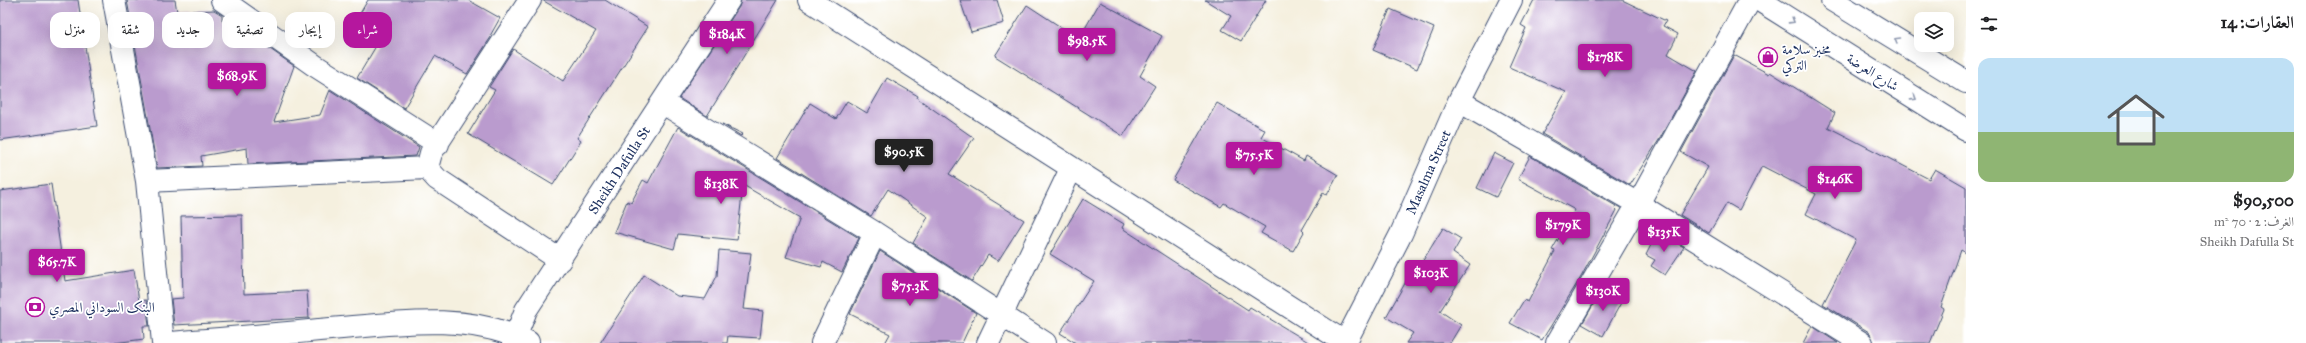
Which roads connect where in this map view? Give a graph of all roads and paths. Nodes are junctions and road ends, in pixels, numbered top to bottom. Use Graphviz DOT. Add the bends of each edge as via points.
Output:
graph roads {
  1 [pos="114,0"];
  2 [pos="222,0"];
  3 [pos="729,0"];
  4 [pos="809,0"];
  5 [pos="1511,0"];
  6 [pos="1750,0"];
  7 [pos="1759,0"];
  8 [pos="1832,0"];
  9 [pos="523,2"];
  10 [pos="1966,82"];
  11 [pos="1459,102"];
  12 [pos="663,103"];
  13 [pos="1966,130"];
  14 [pos="438,144"];
  15 [pos="427,168"];
  16 [pos="1071,168"];
  17 [pos="147,181"];
  18 [pos="1638,204"];
  19 [pos="875,233"];
  20 [pos="560,260"];
  21 [pos="1001,316"];
  22 [pos="519,341"];
  23 [pos="163,343"];
  24 [pos="171,343"];
  25 [pos="822,343"];
  26 [pos="988,343"];
  27 [pos="1045,343"];
  28 [pos="1345,343"];
  29 [pos="1557,343"];
  30 [pos="1862,343"];
  1 -- 17 [label="street"];
  2 -- 14 [label="street" via="314,65"];
  3 -- 12 [label="street, Sheikh Dafulla St"];
  4 -- 16 [label="street"];
  5 -- 11 [label="street, Masalma Street"];
  6 -- 18 [label="street"];
  7 -- 13 [label="street, شارع العرضة, one-way"];
  10 -- 8 [label="street, one-way"];
  9 -- 14 [label="street"];
  11 -- 18 [label="street"];
  11 -- 28 [label="street, Masalma Street" via="1401,234"];
  12 -- 19 [label="street"];
  12 -- 20 [label="street, Sheikh Dafulla St"];
  14 -- 15 [label="street" via="431,153"];
  15 -- 17 [label="street"];
  15 -- 20 [label="street" via="437,179"];
  16 -- 21 [label="street"];
  16 -- 28 [label="street"];
  17 -- 23 [label="street"];
  18 -- 29 [label="street"];
  18 -- 30 [label="street"];
  19 -- 21 [label="street"];
  19 -- 25 [label="street"];
  20 -- 22 [label="street, Sheikh Dafulla St" via="526,310"];
  21 -- 26 [label="street"];
  21 -- 27 [label="street"];
  22 -- 24 [label="street" via="489,329 451,323 384,325"];
}
